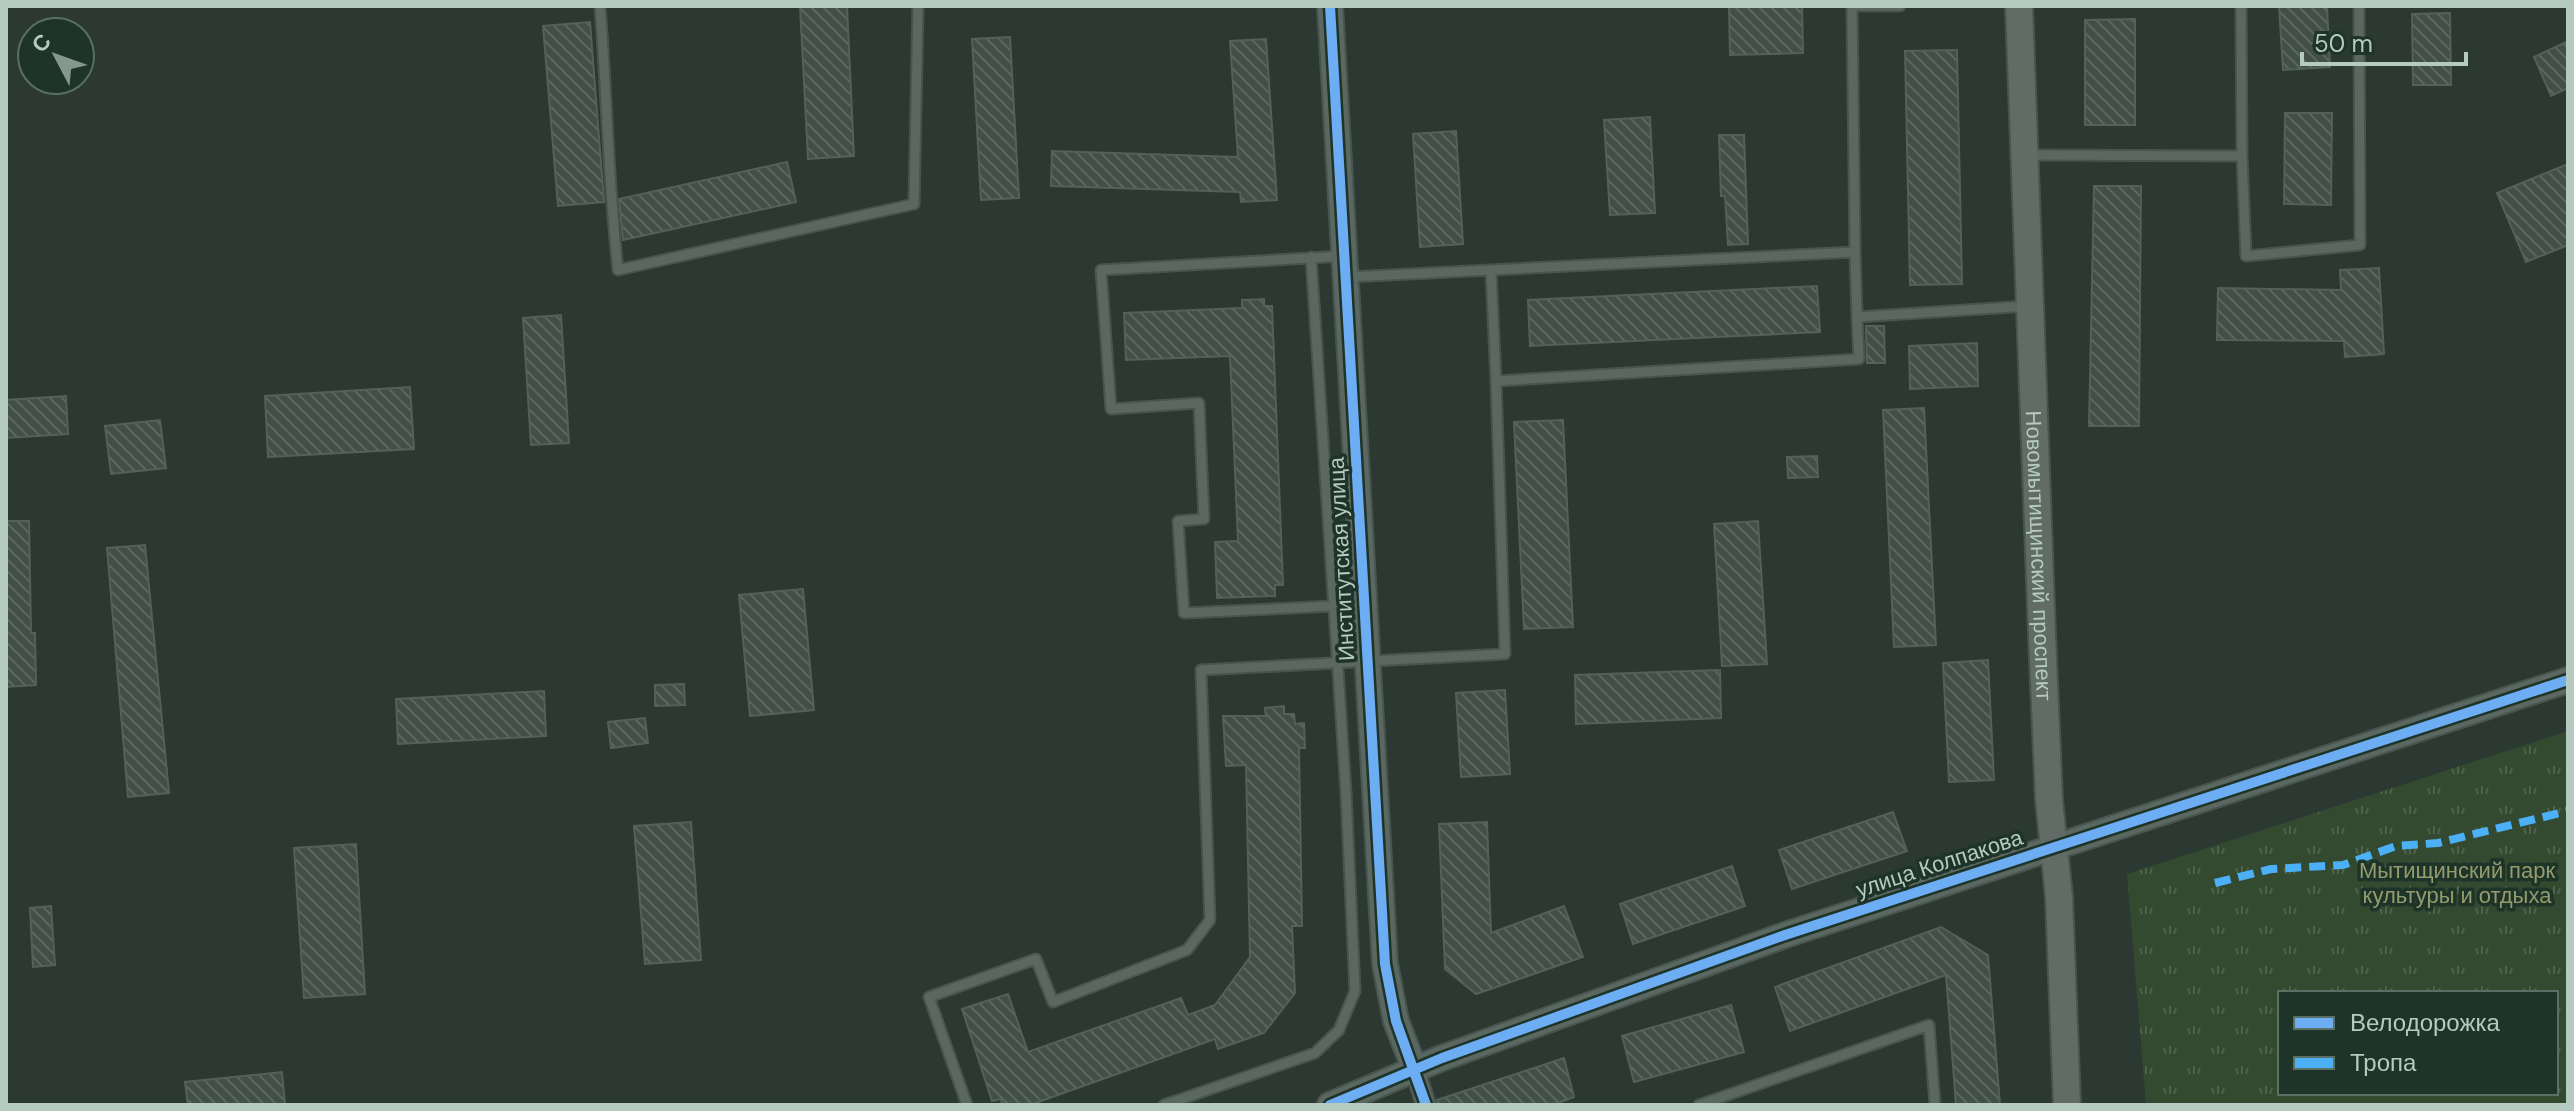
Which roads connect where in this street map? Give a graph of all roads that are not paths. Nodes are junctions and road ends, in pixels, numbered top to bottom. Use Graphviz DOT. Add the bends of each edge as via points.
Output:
graph roads {
  1 [pos="600,6"];
  2 [pos="918,6"];
  3 [pos="1330,6"];
  4 [pos="1852,6"];
  5 [pos="1900,6"];
  6 [pos="2019,6"];
  7 [pos="2241,6"];
  8 [pos="2359,6"];
  9 [pos="2025,155"];
  10 [pos="2242,156"];
  11 [pos="1855,252"];
  12 [pos="1311,257"];
  13 [pos="1348,266"];
  14 [pos="1491,271"];
  15 [pos="2028,306"];
  16 [pos="1857,317"];
  17 [pos="1496,381"];
  18 [pos="1334,606"];
  19 [pos="1365,661"];
  20 [pos="1338,664"];
  21 [pos="2568,680"];
  22 [pos="2053,848"];
  23 [pos="1415,1070"];
  24 [pos="967,1105"];
  25 [pos="1164,1105"];
  26 [pos="1330,1105"];
  27 [pos="1426,1105"];
  28 [pos="1699,1105"];
  29 [pos="1935,1105"];
  30 [pos="2067,1105"];
  1 -- 2 [label="lane" via="618,270 914,204"];
  3 -- 13 [label="street, Институтская улица"];
  4 -- 5 [label="lane"];
  4 -- 11 [label="lane"];
  6 -- 9 [label="main road, Новомытищинский проспект"];
  7 -- 10 [label="lane"];
  8 -- 10 [label="lane" via="2360,245 2246,256"];
  9 -- 10 [label="lane"];
  9 -- 15 [label="main road, Новомытищинский проспект"];
  11 -- 14 [label="lane"];
  11 -- 16 [label="lane"];
  12 -- 13 [label="lane"];
  12 -- 18 [label="lane"];
  12 -- 18 [label="lane" via="1101,270 1111,409 1199,403 1204,519 1178,521 1184,613"];
  13 -- 14 [label="lane"];
  13 -- 19 [label="street, Институтская улица"];
  14 -- 17 [label="lane"];
  15 -- 16 [label="lane"];
  15 -- 22 [label="main road, Новомытищинский проспект"];
  16 -- 17 [label="lane" via="1859,359"];
  17 -- 19 [label="lane" via="1505,654"];
  18 -- 20 [label="lane"];
  19 -- 20 [label="lane"];
  19 -- 23 [label="street, Институтская улица" via="1385,964 1396,1021"];
  20 -- 24 [label="lane" via="1201,670 1210,920 1187,950 1053,1002 1036,959 929,997"];
  20 -- 25 [label="lane" via="1357,972 1352,1005 1339,1030 1315,1053"];
  21 -- 22 [label="street, улица Колпакова"];
  22 -- 23 [label="street, улица Колпакова" via="1770,940"];
  22 -- 30 [label="main road, Новомытищинский проспект"];
  23 -- 26 [label="street, улица Колпакова"];
  23 -- 27 [label="street, Институтская улица"];
  28 -- 29 [label="lane" via="1929,1025"];
}
